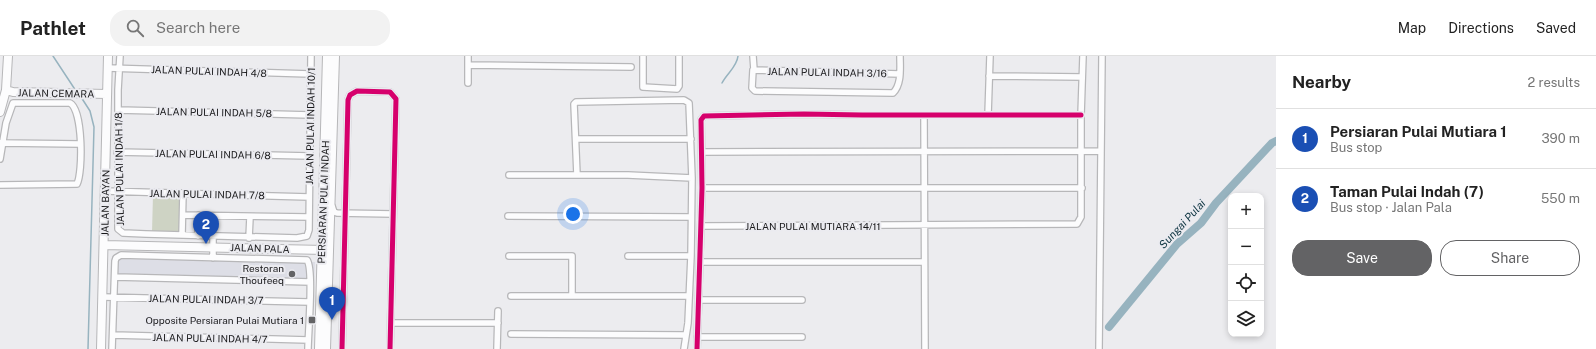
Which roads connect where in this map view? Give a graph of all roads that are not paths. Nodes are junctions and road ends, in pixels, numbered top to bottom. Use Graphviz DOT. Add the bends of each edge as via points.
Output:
graph roads {
  1 [pos="8,56"];
  2 [pos="108,56"];
  3 [pos="120,56"];
  4 [pos="311,56"];
  5 [pos="327,56"];
  6 [pos="335,56"];
  7 [pos="468,56"];
  8 [pos="643,56"];
  9 [pos="679,56"];
  10 [pos="753,56"];
  11 [pos="900,56"];
  12 [pos="990,56"];
  13 [pos="1083,56"];
  14 [pos="1102,56"];
  15 [pos="468,65"];
  16 [pos="631,67"];
  17 [pos="107,68"];
  18 [pos="119,68"];
  19 [pos="754,70"];
  20 [pos="310,74"];
  21 [pos="900,74"];
  22 [pos="989,76"];
  23 [pos="1082,77"];
  24 [pos="468,83"];
  25 [pos="3,90"];
  26 [pos="106,94"];
  27 [pos="118,110"];
  28 [pos="0,112"];
  29 [pos="988,114"];
  30 [pos="310,115"];
  31 [pos="924,115"];
  32 [pos="1081,115"];
  33 [pos="576,139"];
  34 [pos="691,139"];
  35 [pos="2,143"];
  36 [pos="80,144"];
  37 [pos="1101,151"];
  38 [pos="117,152"];
  39 [pos="702,152"];
  40 [pos="924,152"];
  41 [pos="1082,152"];
  42 [pos="309,156"];
  43 [pos="0,159"];
  44 [pos="509,175"];
  45 [pos="577,175"];
  46 [pos="692,178"];
  47 [pos="0,185"];
  48 [pos="330,188"];
  49 [pos="702,188"];
  50 [pos="924,188"];
  51 [pos="1082,188"];
  52 [pos="105,191"];
  53 [pos="117,191"];
  54 [pos="183,193"];
  55 [pos="309,197"];
  56 [pos="345,214"];
  57 [pos="393,214"];
  58 [pos="183,215"];
  59 [pos="198,215"];
  60 [pos="508,216"];
  61 [pos="250,217"];
  62 [pos="691,217"];
  63 [pos="309,218"];
  64 [pos="322,223"];
  65 [pos="701,226"];
  66 [pos="924,226"];
  67 [pos="182,235"];
  68 [pos="198,236"];
  69 [pos="213,237"];
  70 [pos="249,238"];
  71 [pos="104,245"];
  72 [pos="213,247"];
  73 [pos="293,249"];
  74 [pos="325,250"];
  75 [pos="509,256"];
  76 [pos="628,256"];
  77 [pos="691,256"];
  78 [pos="213,258"];
  79 [pos="700,262"];
  80 [pos="924,262"];
  81 [pos="320,276"];
  82 [pos="115,277"];
  83 [pos="310,282"];
  84 [pos="511,296"];
  85 [pos="572,296"];
  86 [pos="689,296"];
  87 [pos="103,297"];
  88 [pos="114,297"];
  89 [pos="700,300"];
  90 [pos="802,300"];
  91 [pos="309,302"];
  92 [pos="498,310"];
  93 [pos="390,323"];
  94 [pos="498,323"];
  95 [pos="511,334"];
  96 [pos="113,335"];
  97 [pos="685,335"];
  98 [pos="697,337"];
  99 [pos="802,337"];
  100 [pos="308,340"];
  101 [pos="101,349"];
  102 [pos="112,349"];
  103 [pos="308,349"];
  104 [pos="319,349"];
  105 [pos="326,349"];
  106 [pos="342,349"];
  107 [pos="390,349"];
  108 [pos="497,349"];
  109 [pos="684,349"];
  110 [pos="696,349"];
  111 [pos="925,349"];
  112 [pos="1100,349"];
  1 -- 25 [label="main road"];
  2 -- 17 [label="main road, JALAN BAYAN"];
  3 -- 18 [label="street, JALAN PULAI INDAH 1/8"];
  4 -- 20 [label="street, JALAN PULAI INDAH 10/1"];
  5 -- 64 [label="main road, PERSIARAN PULAI INDAH"];
  6 -- 48 [label="main road, PERSIARAN PULAI INDAH"];
  7 -- 15 [label="street"];
  8 -- 9 [label="street" via="643,87 677,89"];
  10 -- 19 [label="street"];
  11 -- 21 [label="street"];
  12 -- 22 [label="street"];
  13 -- 23 [label="street, JALAN PULAI MUTIARA 14/11"];
  14 -- 37 [label="street"];
  15 -- 16 [label="street"];
  15 -- 24 [label="street"];
  17 -- 18 [label="street, JALAN PULAI INDAH 4/8"];
  17 -- 26 [label="main road, JALAN BAYAN"];
  18 -- 20 [label="street, JALAN PULAI INDAH 4/8"];
  18 -- 27 [label="street, JALAN PULAI INDAH 1/8"];
  19 -- 21 [label="street, JALAN PULAI INDAH 3/16"];
  19 -- 21 [label="street" via="753,90 762,91 893,93 897,89"];
  20 -- 30 [label="street, JALAN PULAI INDAH 10/1"];
  22 -- 23 [label="street"];
  22 -- 29 [label="street"];
  23 -- 32 [label="street, JALAN PULAI MUTIARA 14/11"];
  25 -- 26 [label="main road, JALAN CEMARA"];
  25 -- 28 [label="main road"];
  26 -- 52 [label="main road, JALAN BAYAN"];
  27 -- 30 [label="street, JALAN PULAI INDAH 5/8"];
  27 -- 38 [label="street, JALAN PULAI INDAH 1/8"];
  29 -- 31 [label="street"];
  29 -- 32 [label="street"];
  30 -- 42 [label="street, JALAN PULAI INDAH 10/1"];
  31 -- 39 [label="street" via="708,114 701,120"];
  31 -- 40 [label="street"];
  32 -- 41 [label="street, JALAN PULAI MUTIARA 14/11"];
  33 -- 34 [label="street"];
  33 -- 34 [label="street" via="574,104 578,101 684,100 690,106"];
  33 -- 45 [label="street"];
  34 -- 46 [label="street"];
  35 -- 36 [label="street"];
  35 -- 36 [label="street" via="10,107 15,102 70,103 75,108 80,123"];
  35 -- 43 [label="street"];
  36 -- 47 [label="street" via="77,184"];
  37 -- 41 [label="street"];
  37 -- 112 [label="street"];
  38 -- 42 [label="street, JALAN PULAI INDAH 6/8"];
  38 -- 53 [label="street, JALAN PULAI INDAH 1/8"];
  39 -- 40 [label="street"];
  39 -- 49 [label="street"];
  40 -- 41 [label="street"];
  40 -- 50 [label="street"];
  41 -- 51 [label="street, JALAN PULAI MUTIARA 14/11"];
  42 -- 55 [label="street, JALAN PULAI INDAH 10/1"];
  44 -- 45 [label="street"];
  45 -- 46 [label="street"];
  46 -- 62 [label="street"];
  48 -- 56 [label="street" via="333,210"];
  48 -- 74 [label="main road, PERSIARAN PULAI INDAH"];
  49 -- 50 [label="street"];
  49 -- 65 [label="street"];
  50 -- 51 [label="street"];
  50 -- 66 [label="street"];
  51 -- 66 [label="street, JALAN PULAI MUTIARA 14/11" via="1081,218 1073,225"];
  52 -- 53 [label="street, JALAN PULAI INDAH 7/8"];
  52 -- 71 [label="main road, JALAN BAYAN"];
  53 -- 54 [label="street, JALAN PULAI INDAH 7/8"];
  53 -- 67 [label="street, JALAN PULAI INDAH 1/8" via="118,229 122,233"];
  54 -- 55 [label="street, JALAN PULAI INDAH 7/8"];
  54 -- 58 [label="street"];
  55 -- 63 [label="street, JALAN PULAI INDAH 10/1"];
  56 -- 57 [label="street"];
  56 -- 57 [label="street" via="348,100 356,91 390,92 396,100"];
  56 -- 106 [label="street"];
  57 -- 93 [label="street"];
  58 -- 59 [label="street"];
  58 -- 67 [label="street"];
  59 -- 61 [label="street"];
  59 -- 68 [label="street"];
  60 -- 62 [label="street"];
  61 -- 63 [label="street"];
  61 -- 70 [label="street"];
  62 -- 77 [label="street"];
  63 -- 70 [label="street, JALAN PULAI INDAH 10/1" via="307,236"];
  64 -- 73 [label="main road" via="318,243"];
  64 -- 74 [label="main road, PERSIARAN PULAI INDAH"];
  65 -- 66 [label="street, JALAN PULAI MUTIARA 14/11"];
  65 -- 79 [label="street"];
  66 -- 80 [label="street"];
  67 -- 68 [label="street"];
  68 -- 69 [label="street"];
  69 -- 70 [label="street"];
  69 -- 72 [label="street"];
  71 -- 72 [label="main road, JALAN PALA"];
  71 -- 87 [label="main road, JALAN BAYAN"];
  72 -- 73 [label="main road, JALAN PALA"];
  72 -- 78 [label="street"];
  73 -- 74 [label="main road, JALAN PALA"];
  73 -- 81 [label="main road" via="317,255"];
  74 -- 81 [label="main road, PERSIARAN PULAI INDAH"];
  74 -- 105 [label="main road, PERSIARAN PULAI INDAH"];
  75 -- 85 [label="street" via="572,256"];
  76 -- 77 [label="street"];
  77 -- 86 [label="street"];
  78 -- 82 [label="street" via="121,255 115,261"];
  78 -- 83 [label="street" via="307,260 310,264"];
  79 -- 80 [label="street"];
  79 -- 89 [label="street"];
  80 -- 111 [label="street"];
  81 -- 104 [label="main road, PERSIARAN PULAI INDAH"];
  82 -- 83 [label="street"];
  82 -- 88 [label="street"];
  83 -- 91 [label="street"];
  84 -- 85 [label="street"];
  85 -- 86 [label="street"];
  86 -- 97 [label="street"];
  87 -- 88 [label="street, JALAN PULAI INDAH 3/7"];
  87 -- 101 [label="main road, JALAN BAYAN"];
  88 -- 91 [label="street, JALAN PULAI INDAH 3/7"];
  88 -- 96 [label="street"];
  89 -- 90 [label="street"];
  89 -- 98 [label="street"];
  91 -- 100 [label="street"];
  92 -- 94 [label="street"];
  93 -- 94 [label="street"];
  93 -- 107 [label="street"];
  94 -- 108 [label="street"];
  95 -- 97 [label="street"];
  96 -- 100 [label="street, JALAN PULAI INDAH 4/7"];
  96 -- 102 [label="street"];
  97 -- 109 [label="street"];
  98 -- 99 [label="street"];
  98 -- 110 [label="street"];
  100 -- 103 [label="street"];
}
